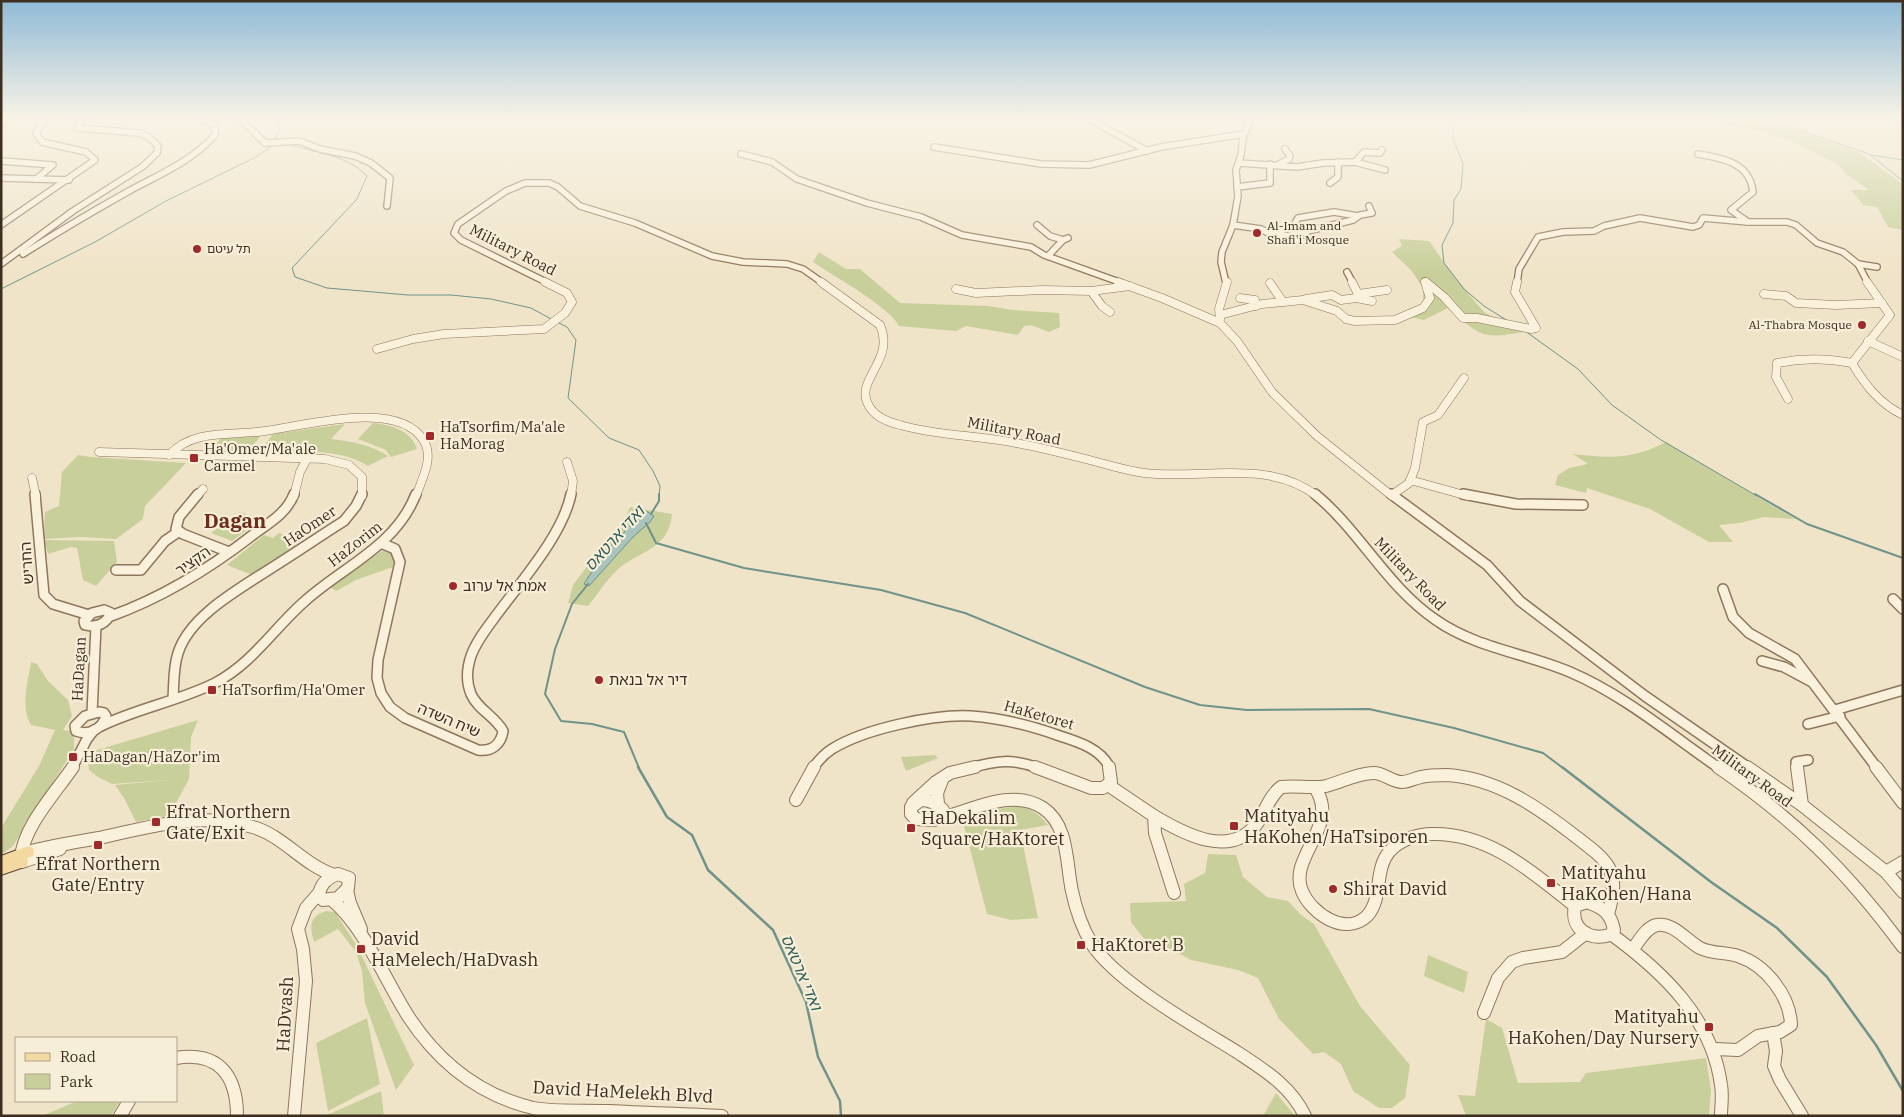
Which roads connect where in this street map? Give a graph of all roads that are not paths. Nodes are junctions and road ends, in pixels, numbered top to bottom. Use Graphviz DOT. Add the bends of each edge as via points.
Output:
graph roads {
  1 [pos="49,169"];
  2 [pos="84,169"];
  3 [pos="139,169"];
  4 [pos="173,169"];
  5 [pos="379,169"];
  6 [pos="785,169"];
  7 [pos="1236,169"];
  8 [pos="1272,169"];
  9 [pos="1338,169"];
  10 [pos="1382,169"];
  11 [pos="1743,169"];
  12 [pos="1385,170"];
  13 [pos="1,178"];
  14 [pos="36,179"];
  15 [pos="69,180"];
  16 [pos="1330,183"];
  17 [pos="1237,187"];
  18 [pos="387,206"];
  19 [pos="1369,206"];
  20 [pos="1358,216"];
  21 [pos="1748,222"];
  22 [pos="1,225"];
  23 [pos="1037,225"];
  24 [pos="1233,225"];
  25 [pos="1280,235"];
  26 [pos="1339,240"];
  27 [pos="1048,256"];
  28 [pos="1858,264"];
  29 [pos="1,265"];
  30 [pos="1877,267"];
  31 [pos="1347,272"];
  32 [pos="1270,284"];
  33 [pos="1131,286"];
  34 [pos="956,289"];
  35 [pos="1387,290"];
  36 [pos="1091,292"];
  37 [pos="1764,294"];
  38 [pos="1359,296"];
  39 [pos="1240,298"];
  40 [pos="1303,300"];
  41 [pos="1372,301"];
  42 [pos="1283,302"];
  43 [pos="1882,302"];
  44 [pos="1256,306"];
  45 [pos="1110,312"];
  46 [pos="1220,319"];
  47 [pos="1868,341"];
  48 [pos="377,349"];
  49 [pos="1903,357"];
  50 [pos="1852,363"];
  51 [pos="1464,378"];
  52 [pos="1788,399"];
  53 [pos="1903,415"];
  54 [pos="99,452"];
  55 [pos="169,455"];
  56 [pos="307,459"];
  57 [pos="567,462"];
  58 [pos="32,478"];
  59 [pos="1410,480"];
  60 [pos="203,489"];
  61 [pos="1392,495"];
  62 [pos="1583,505"];
  63 [pos="178,532"];
  64 [pos="381,543"];
  65 [pos="229,552"];
  66 [pos="116,570"];
  67 [pos="1723,589"];
  68 [pos="1893,599"];
  69 [pos="1903,609"];
  70 [pos="89,615"];
  71 [pos="111,616"];
  72 [pos="96,626"];
  73 [pos="1762,661"];
  74 [pos="1817,686"];
  75 [pos="1903,690"];
  76 [pos="173,699"];
  77 [pos="92,713"];
  78 [pos="104,713"];
  79 [pos="129,713"];
  80 [pos="1837,713"];
  81 [pos="1808,724"];
  82 [pos="97,728"];
  83 [pos="77,732"];
  84 [pos="82,746"];
  85 [pos="1808,760"];
  86 [pos="950,774"];
  87 [pos="1108,785"];
  88 [pos="1315,787"];
  89 [pos="796,800"];
  90 [pos="914,803"];
  91 [pos="1903,803"];
  92 [pos="1802,805"];
  93 [pos="939,806"];
  94 [pos="978,807"];
  95 [pos="1154,816"];
  96 [pos="938,819"];
  97 [pos="36,822"];
  98 [pos="23,856"];
  99 [pos="1,862"];
  100 [pos="1903,862"];
  101 [pos="313,868"];
  102 [pos="1,870"];
  103 [pos="1886,872"];
  104 [pos="334,875"];
  105 [pos="347,890"];
  106 [pos="1903,892"];
  107 [pos="1174,893"];
  108 [pos="324,896"];
  109 [pos="1575,906"];
  110 [pos="1608,914"];
  111 [pos="303,915"];
  112 [pos="1586,933"];
  113 [pos="1611,934"];
  114 [pos="1903,947"];
  115 [pos="1633,949"];
  116 [pos="378,963"];
  117 [pos="1484,1013"];
  118 [pos="1773,1033"];
  119 [pos="1715,1049"];
  120 [pos="178,1058"];
  121 [pos="128,1102"];
  122 [pos="120,1116"];
  123 [pos="237,1116"];
  124 [pos="294,1116"];
  125 [pos="722,1116"];
  126 [pos="1305,1116"];
  127 [pos="1721,1116"];
  128 [pos="1802,1116"];
  1 -- 14 [label="street"];
  2 -- 15 [label="street"];
  3 -- 29 [label="street"];
  4 -- 29 [label="street" via="114,199"];
  5 -- 18 [label="street" via="391,182"];
  6 -- 27 [label="street" via="797,180 921,217 962,235 1031,247"];
  7 -- 17 [label="street"];
  8 -- 17 [label="street" via="1270,183"];
  9 -- 16 [label="street" via="1338,177"];
  10 -- 12 [label="street"];
  11 -- 21 [label="street" via="1754,183 1753,192 1731,210"];
  13 -- 14 [label="street"];
  14 -- 15 [label="street"];
  15 -- 22 [label="street"];
  17 -- 24 [label="street"];
  19 -- 20 [label="street" via="1372,213"];
  20 -- 25 [label="street" via="1325,228"];
  20 -- 25 [label="street" via="1334,212 1298,218"];
  21 -- 28 [label="street" via="1796,225 1817,243 1843,252"];
  21 -- 40 [label="street" via="1703,218 1699,225 1693,227 1640,218 1594,231 1538,237 1519,269 1515,292 1536,328 1531,329 1463,318 1424,281 1430,298 1423,308 1395,320 1355,321"];
  23 -- 27 [label="street" via="1050,236 1066,239"];
  24 -- 25 [label="street"];
  24 -- 46 [label="street" via="1222,252 1221,262 1228,281 1219,309"];
  25 -- 26 [label="street" via="1298,242"];
  27 -- 33 [label="street"];
  28 -- 30 [label="street"];
  28 -- 43 [label="street" via="1871,290"];
  31 -- 38 [label="street"];
  32 -- 42 [label="street"];
  33 -- 36 [label="street"];
  33 -- 46 [label="street"];
  34 -- 36 [label="street" via="976,293"];
  35 -- 38 [label="street"];
  36 -- 45 [label="street"];
  37 -- 43 [label="street" via="1787,296 1796,303 1809,305"];
  38 -- 40 [label="street" via="1341,300 1332,295"];
  38 -- 41 [label="street"];
  39 -- 44 [label="street" via="1255,300"];
  40 -- 42 [label="street"];
  42 -- 44 [label="street"];
  43 -- 47 [label="street" via="1890,315"];
  44 -- 46 [label="street"];
  46 -- 61 [label="street" via="1272,392 1292,413"];
  47 -- 49 [label="street"];
  47 -- 50 [label="street"];
  48 -- 114 [label="street, Military Road" via="444,334 544,329 565,313 572,302 568,293 454,234 458,224 469,215 506,190 525,184 553,184 580,206 635,223 712,256 743,262 787,264 803,269 884,331 886,345 868,383 866,397 871,410 887,421 926,431 996,439 1142,473 1165,476 1259,474 1283,478 1306,487 1325,502 1433,619 1468,639 1585,678 1768,804 1796,826 1844,873"];
  50 -- 52 [label="street" via="1832,358 1805,358 1777,363 1774,375"];
  50 -- 53 [label="street" via="1884,405"];
  51 -- 59 [label="street" via="1438,415 1424,422"];
  54 -- 55 [label="street, HaOmer"];
  55 -- 56 [label="street, HaOmer"];
  55 -- 64 [label="street, HaZorim" via="183,443 201,436 360,419 401,423 419,434 428,458 410,508"];
  56 -- 65 [label="street, הקציר" via="301,468 296,494 288,506"];
  56 -- 76 [label="street, HaOmer" via="338,461 357,470 364,485 359,503 344,521 201,618 178,652"];
  57 -- 64 [label="street, שיח השדה" via="572,489 559,524 482,635 470,659 467,676 470,692 480,708 503,731 499,743 490,750 478,750 405,718 390,707 381,693 377,678 378,660 400,566 392,547"];
  58 -- 70 [label="street, החריש" via="44,595 53,604"];
  59 -- 61 [label="street"];
  59 -- 62 [label="street" via="1481,499 1516,504"];
  60 -- 63 [label="street" via="178,520"];
  61 -- 92 [label="street" via="1487,565 1520,602"];
  63 -- 65 [label="street"];
  63 -- 66 [label="street" via="165,541 141,570"];
  64 -- 76 [label="street, HaZorim" via="309,596 235,671 208,686"];
  65 -- 71 [label="street, הקציר" via="168,593"];
  67 -- 74 [label="street" via="1733,617 1749,633 1795,660"];
  68 -- 69 [label="street"];
  70 -- 71 [label="street, החריש" via="104,610 110,611"];
  70 -- 72 [label="street" via="84,624"];
  71 -- 72 [label="street"];
  72 -- 77 [label="street, HaDagan"];
  73 -- 74 [label="street" via="1784,667"];
  74 -- 80 [label="street"];
  75 -- 80 [label="street"];
  76 -- 79 [label="street, HaZorim"];
  77 -- 78 [label="street"];
  77 -- 83 [label="street" via="77,722"];
  78 -- 79 [label="street, HaZorim"];
  78 -- 82 [label="street" via="106,718"];
  79 -- 82 [label="street"];
  80 -- 81 [label="street"];
  80 -- 91 [label="street"];
  82 -- 83 [label="street" via="85,733"];
  82 -- 84 [label="street"];
  83 -- 84 [label="street"];
  84 -- 97 [label="street" via="72,768"];
  85 -- 92 [label="street" via="1796,762"];
  86 -- 87 [label="street" via="985,763 1005,761 1033,766 1091,788"];
  86 -- 90 [label="street" via="936,782"];
  86 -- 93 [label="street" via="938,786"];
  87 -- 89 [label="street, HaKetoret" via="1112,777 1109,766 1100,754 1084,746 1009,722 959,716 881,730 839,745 815,766"];
  87 -- 95 [label="street"];
  88 -- 95 [label="street" via="1288,786 1275,791 1253,830 1238,840 1228,842 1205,840 1174,829"];
  88 -- 109 [label="street" via="1320,798 1321,823 1299,881 1304,898 1324,918 1349,923 1364,918 1373,905 1387,854 1412,837 1437,834 1468,838 1493,846 1521,863"];
  88 -- 110 [label="street" via="1362,774 1379,773 1402,782 1425,776 1450,776 1510,793 1559,823 1609,867 1615,880 1615,890"];
  90 -- 93 [label="street" via="924,800"];
  90 -- 96 [label="street" via="910,810 916,819"];
  92 -- 103 [label="street"];
  93 -- 94 [label="street" via="956,810"];
  93 -- 96 [label="street" via="942,815"];
  94 -- 96 [label="street"];
  94 -- 126 [label="street" via="1015,799 1036,803 1045,809 1059,828 1080,921 1100,954 1134,984 1274,1078 1295,1099"];
  95 -- 107 [label="street" via="1155,833"];
  97 -- 98 [label="street"];
  98 -- 99 [label="main road"];
  98 -- 101 [label="street" via="178,823 230,822 271,835"];
  98 -- 102 [label="main road"];
  100 -- 103 [label="street"];
  101 -- 104 [label="street"];
  101 -- 108 [label="street, David HaMelekh Blvd"];
  103 -- 106 [label="street"];
  104 -- 105 [label="street" via="349,878"];
  104 -- 108 [label="street" via="325,880"];
  105 -- 108 [label="street" via="340,897"];
  105 -- 116 [label="street, David HaMelekh Blvd"];
  108 -- 111 [label="street, HaDvash"];
  108 -- 116 [label="street, David HaMelekh Blvd" via="344,910"];
  109 -- 110 [label="street" via="1587,902"];
  109 -- 112 [label="street" via="1572,917"];
  110 -- 113 [label="street" via="1613,922"];
  111 -- 124 [label="street, HaDvash" via="298,929 304,963 305,1006"];
  112 -- 113 [label="street" via="1601,938"];
  112 -- 117 [label="street" via="1558,953 1512,962 1498,978"];
  113 -- 115 [label="street"];
  115 -- 118 [label="street" via="1653,927 1666,926 1708,952 1737,955 1749,961 1767,974 1790,1012 1791,1025"];
  115 -- 119 [label="street" via="1675,989"];
  116 -- 125 [label="street, David HaMelekh Blvd" via="408,1016 431,1048 451,1068 493,1094 534,1108"];
  118 -- 119 [label="street" via="1758,1036 1738,1050"];
  118 -- 128 [label="street" via="1774,1066"];
  119 -- 127 [label="street" via="1723,1082"];
  120 -- 123 [label="street" via="200,1055 222,1068 234,1088"];
  121 -- 122 [label="street"];
}
